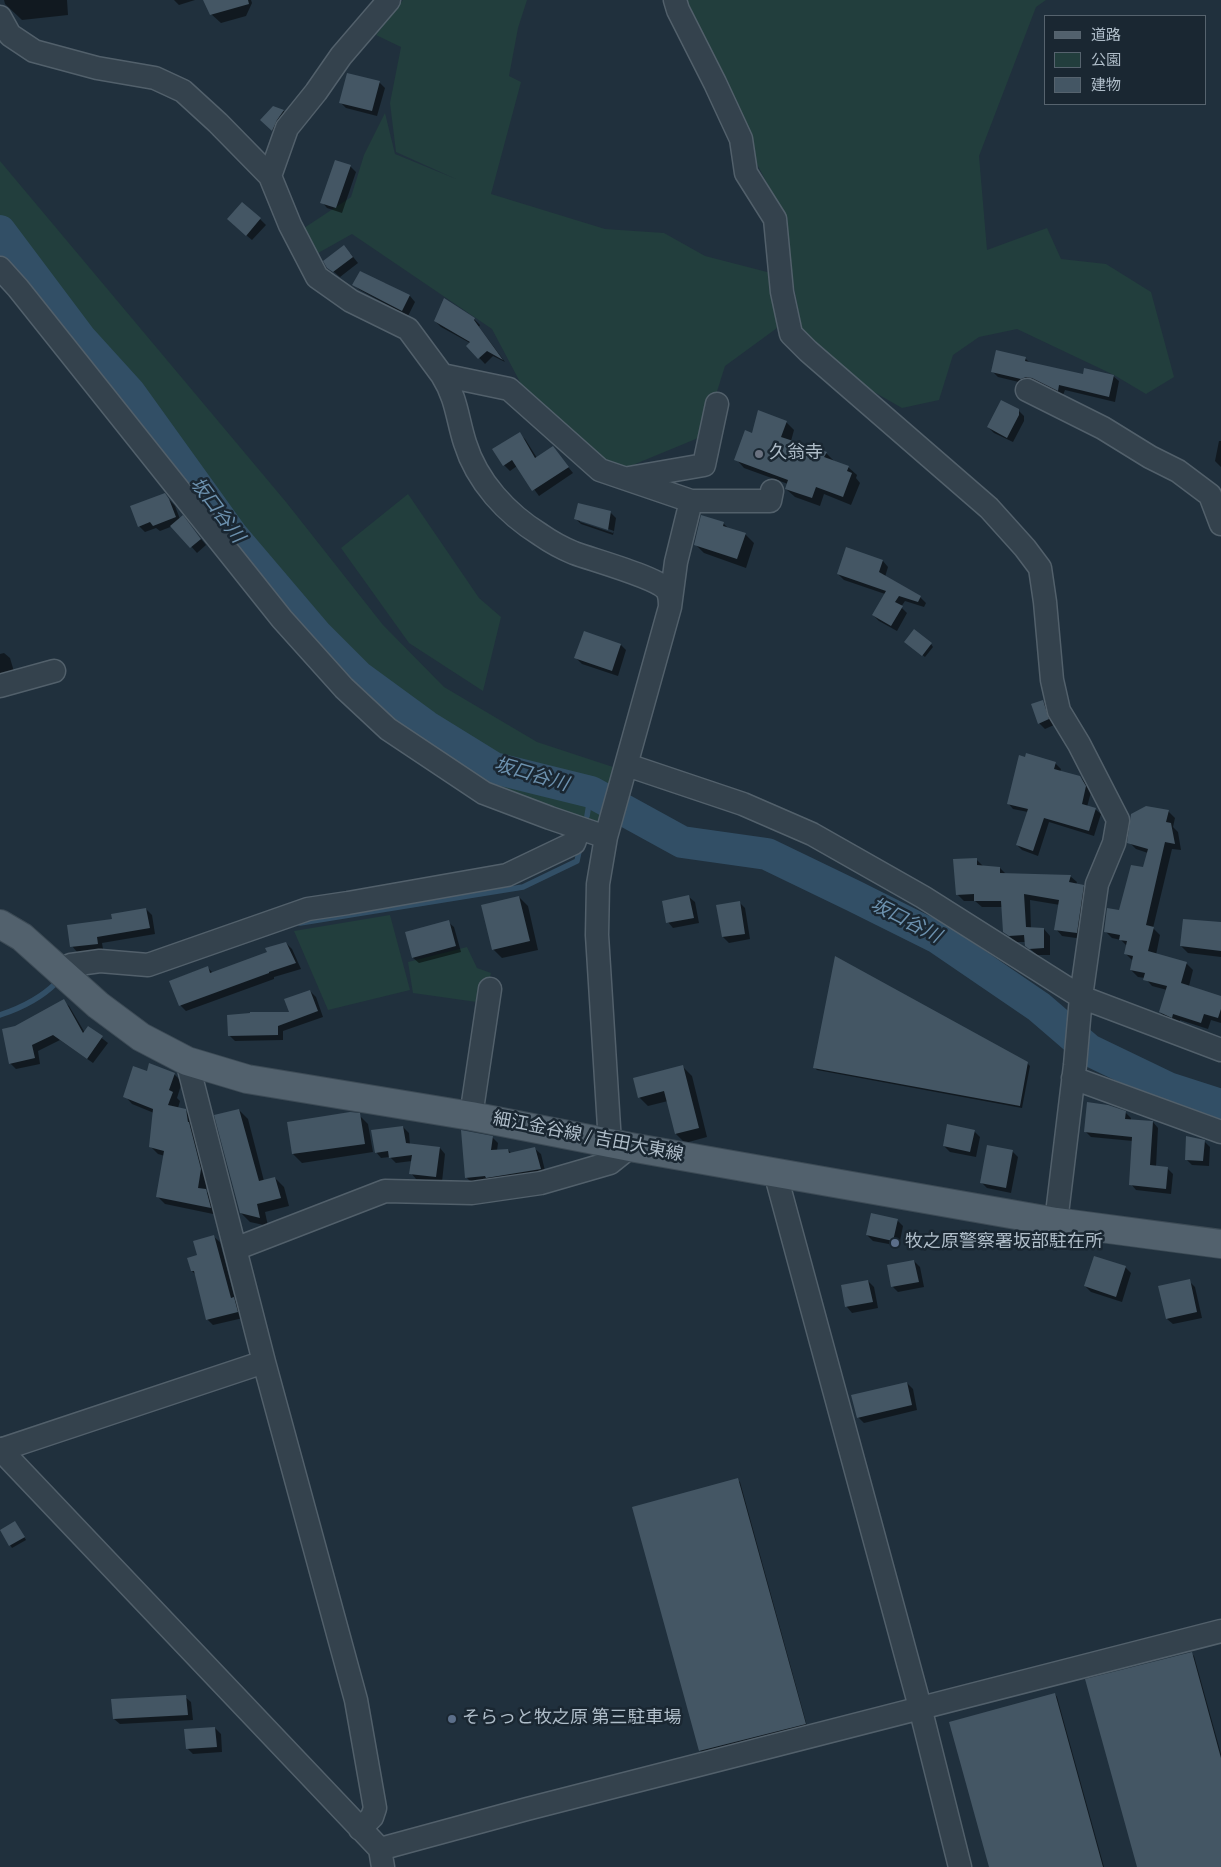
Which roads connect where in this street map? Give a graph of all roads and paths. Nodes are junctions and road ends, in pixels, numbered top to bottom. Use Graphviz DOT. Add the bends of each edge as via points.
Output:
graph roads {
  1 [pos="389,0"];
  2 [pos="676,0"];
  3 [pos="0,17"];
  4 [pos="270,176"];
  5 [pos="0,268"];
  6 [pos="442,375"];
  7 [pos="1027,390"];
  8 [pos="717,404"];
  9 [pos="626,479"];
  10 [pos="772,491"];
  11 [pos="691,501"];
  12 [pos="1221,524"];
  13 [pos="670,607"];
  14 [pos="54,671"];
  15 [pos="0,686"];
  16 [pos="626,769"];
  17 [pos="579,829"];
  18 [pos="607,831"];
  19 [pos="0,924"];
  20 [pos="58,970"];
  21 [pos="490,989"];
  22 [pos="1081,997"];
  23 [pos="1221,1050"];
  24 [pos="187,1061"];
  25 [pos="1074,1072"];
  26 [pos="470,1116"];
  27 [pos="1221,1132"];
  28 [pos="620,1145"];
  29 [pos="775,1172"];
  30 [pos="1056,1222"];
  31 [pos="1221,1244"];
  32 [pos="235,1249"];
  33 [pos="264,1362"];
  34 [pos="0,1450"];
  35 [pos="1221,1631"];
  36 [pos="920,1707"];
  37 [pos="360,1829"];
  38 [pos="382,1858"];
  39 [pos="960,1867"];
  1 -- 4 [label="street" via="286,128"];
  2 -- 22 [label="street" via="741,139 746,173 775,219 782,292 791,334 989,508 1040,568 1052,680 1059,711 1118,820 1114,843 1097,884"];
  3 -- 4 [label="street" via="10,35 34,51 97,68 155,78 183,91"];
  4 -- 6 [label="street" via="317,276 351,301 408,329"];
  5 -- 17 [label="street" via="282,619 344,688 388,729 484,793"];
  6 -- 9 [label="street" via="508,389 600,470"];
  6 -- 13 [label="street" via="451,390 472,460 505,507 553,543 655,581 667,590"];
  7 -- 12 [label="street" via="1104,428 1178,471 1210,494"];
  8 -- 9 [label="street" via="704,465"];
  9 -- 11 [label="street"];
  10 -- 11 [label="street" via="770,501"];
  11 -- 13 [label="street" via="676,562"];
  13 -- 16 [label="street"];
  14 -- 15 [label="street"];
  16 -- 18 [label="street"];
  16 -- 22 [label="street" via="743,804 812,834 923,896"];
  17 -- 18 [label="street"];
  17 -- 20 [label="street" via="574,843 507,875 308,909 148,965 100,961"];
  18 -- 28 [label="street" via="598,884 597,934"];
  19 -- 20 [label="main road, 細江金谷線 / 吉田大東線" via="22,937"];
  20 -- 24 [label="main road, 細江金谷線 / 吉田大東線" via="141,1037"];
  21 -- 26 [label="street"];
  22 -- 23 [label="street"];
  22 -- 25 [label="street"];
  24 -- 26 [label="main road, 細江金谷線 / 吉田大東線" via="247,1079"];
  24 -- 32 [label="street"];
  25 -- 27 [label="street"];
  25 -- 30 [label="street"];
  26 -- 28 [label="main road, 細江金谷線 / 吉田大東線"];
  28 -- 29 [label="main road, 細江金谷線 / 吉田大東線"];
  28 -- 32 [label="street" via="610,1163 541,1183 472,1193 385,1191"];
  29 -- 30 [label="main road, 細江金谷線 / 吉田大東線"];
  29 -- 36 [label="street"];
  30 -- 31 [label="main road, 細江金谷線 / 吉田大東線"];
  32 -- 33 [label="street"];
  33 -- 34 [label="street"];
  33 -- 37 [label="street" via="356,1700 375,1808 372,1818"];
  34 -- 37 [label="street"];
  35 -- 36 [label="street"];
  36 -- 38 [label="street" via="537,1806"];
  36 -- 39 [label="street"];
  37 -- 38 [label="street"];
}
